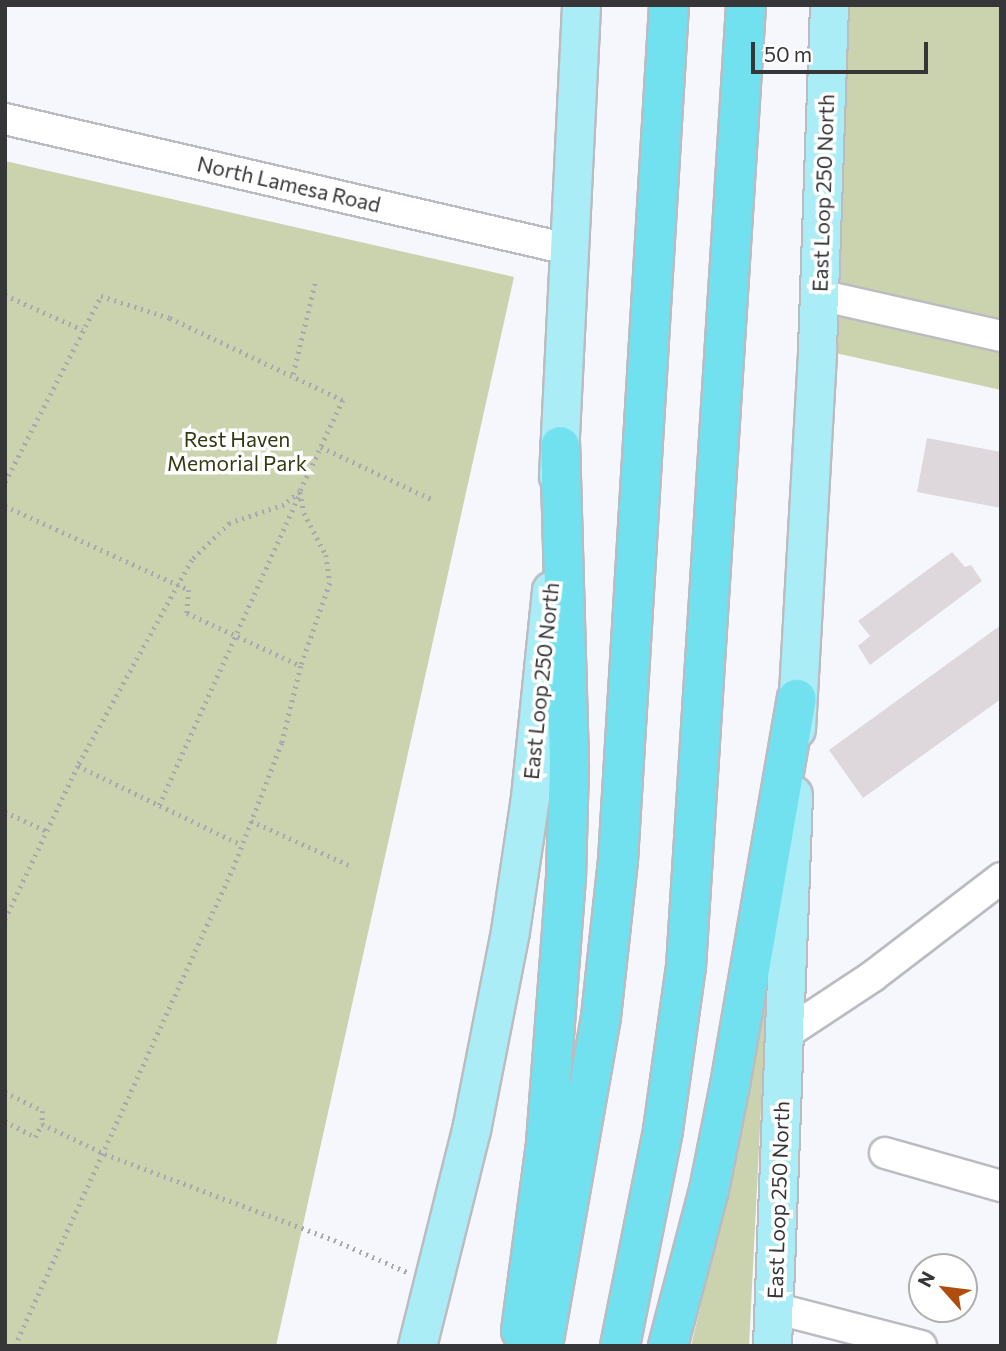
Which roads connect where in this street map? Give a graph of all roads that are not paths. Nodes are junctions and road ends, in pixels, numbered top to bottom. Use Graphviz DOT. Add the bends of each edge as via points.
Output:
graph roads {
  1 [pos="581,5"];
  2 [pos="670,5"];
  3 [pos="747,5"];
  4 [pos="829,5"];
  5 [pos="5,119"];
  6 [pos="572,250"];
  7 [pos="819,295"];
  8 [pos="1001,336"];
  9 [pos="560,446"];
  10 [pos="797,699"];
  11 [pos="1001,878"];
  12 [pos="784,1035"];
  13 [pos="885,1153"];
  14 [pos="1001,1186"];
  15 [pos="774,1308"];
  16 [pos="417,1346"];
  17 [pos="518,1346"];
  18 [pos="543,1346"];
  19 [pos="620,1346"];
  20 [pos="668,1346"];
  21 [pos="772,1346"];
  22 [pos="921,1346"];
  1 -- 6 [label="main road, East Loop 250 North"];
  2 -- 18 [label="highway" via="618,861 601,1017"];
  3 -- 19 [label="highway" via="686,967 663,1130"];
  4 -- 7 [label="main road, East Loop 250 North"];
  5 -- 6 [label="street, North Lamesa Road"];
  6 -- 9 [label="main road, East Loop 250 North"];
  7 -- 8 [label="street"];
  7 -- 10 [label="main road, East Loop 250 North"];
  9 -- 16 [label="main road, East Loop 250 North" via="547,630 510,931 471,1130"];
  9 -- 17 [label="highway" via="569,763 566,879 546,1143"];
  10 -- 12 [label="main road, East Loop 250 North"];
  10 -- 20 [label="highway" via="730,1086"];
  11 -- 12 [label="street" via="873,976"];
  12 -- 15 [label="main road, East Loop 250 North"];
  13 -- 14 [label="street"];
  15 -- 21 [label="main road, East Loop 250 North"];
  15 -- 22 [label="street"];
}
